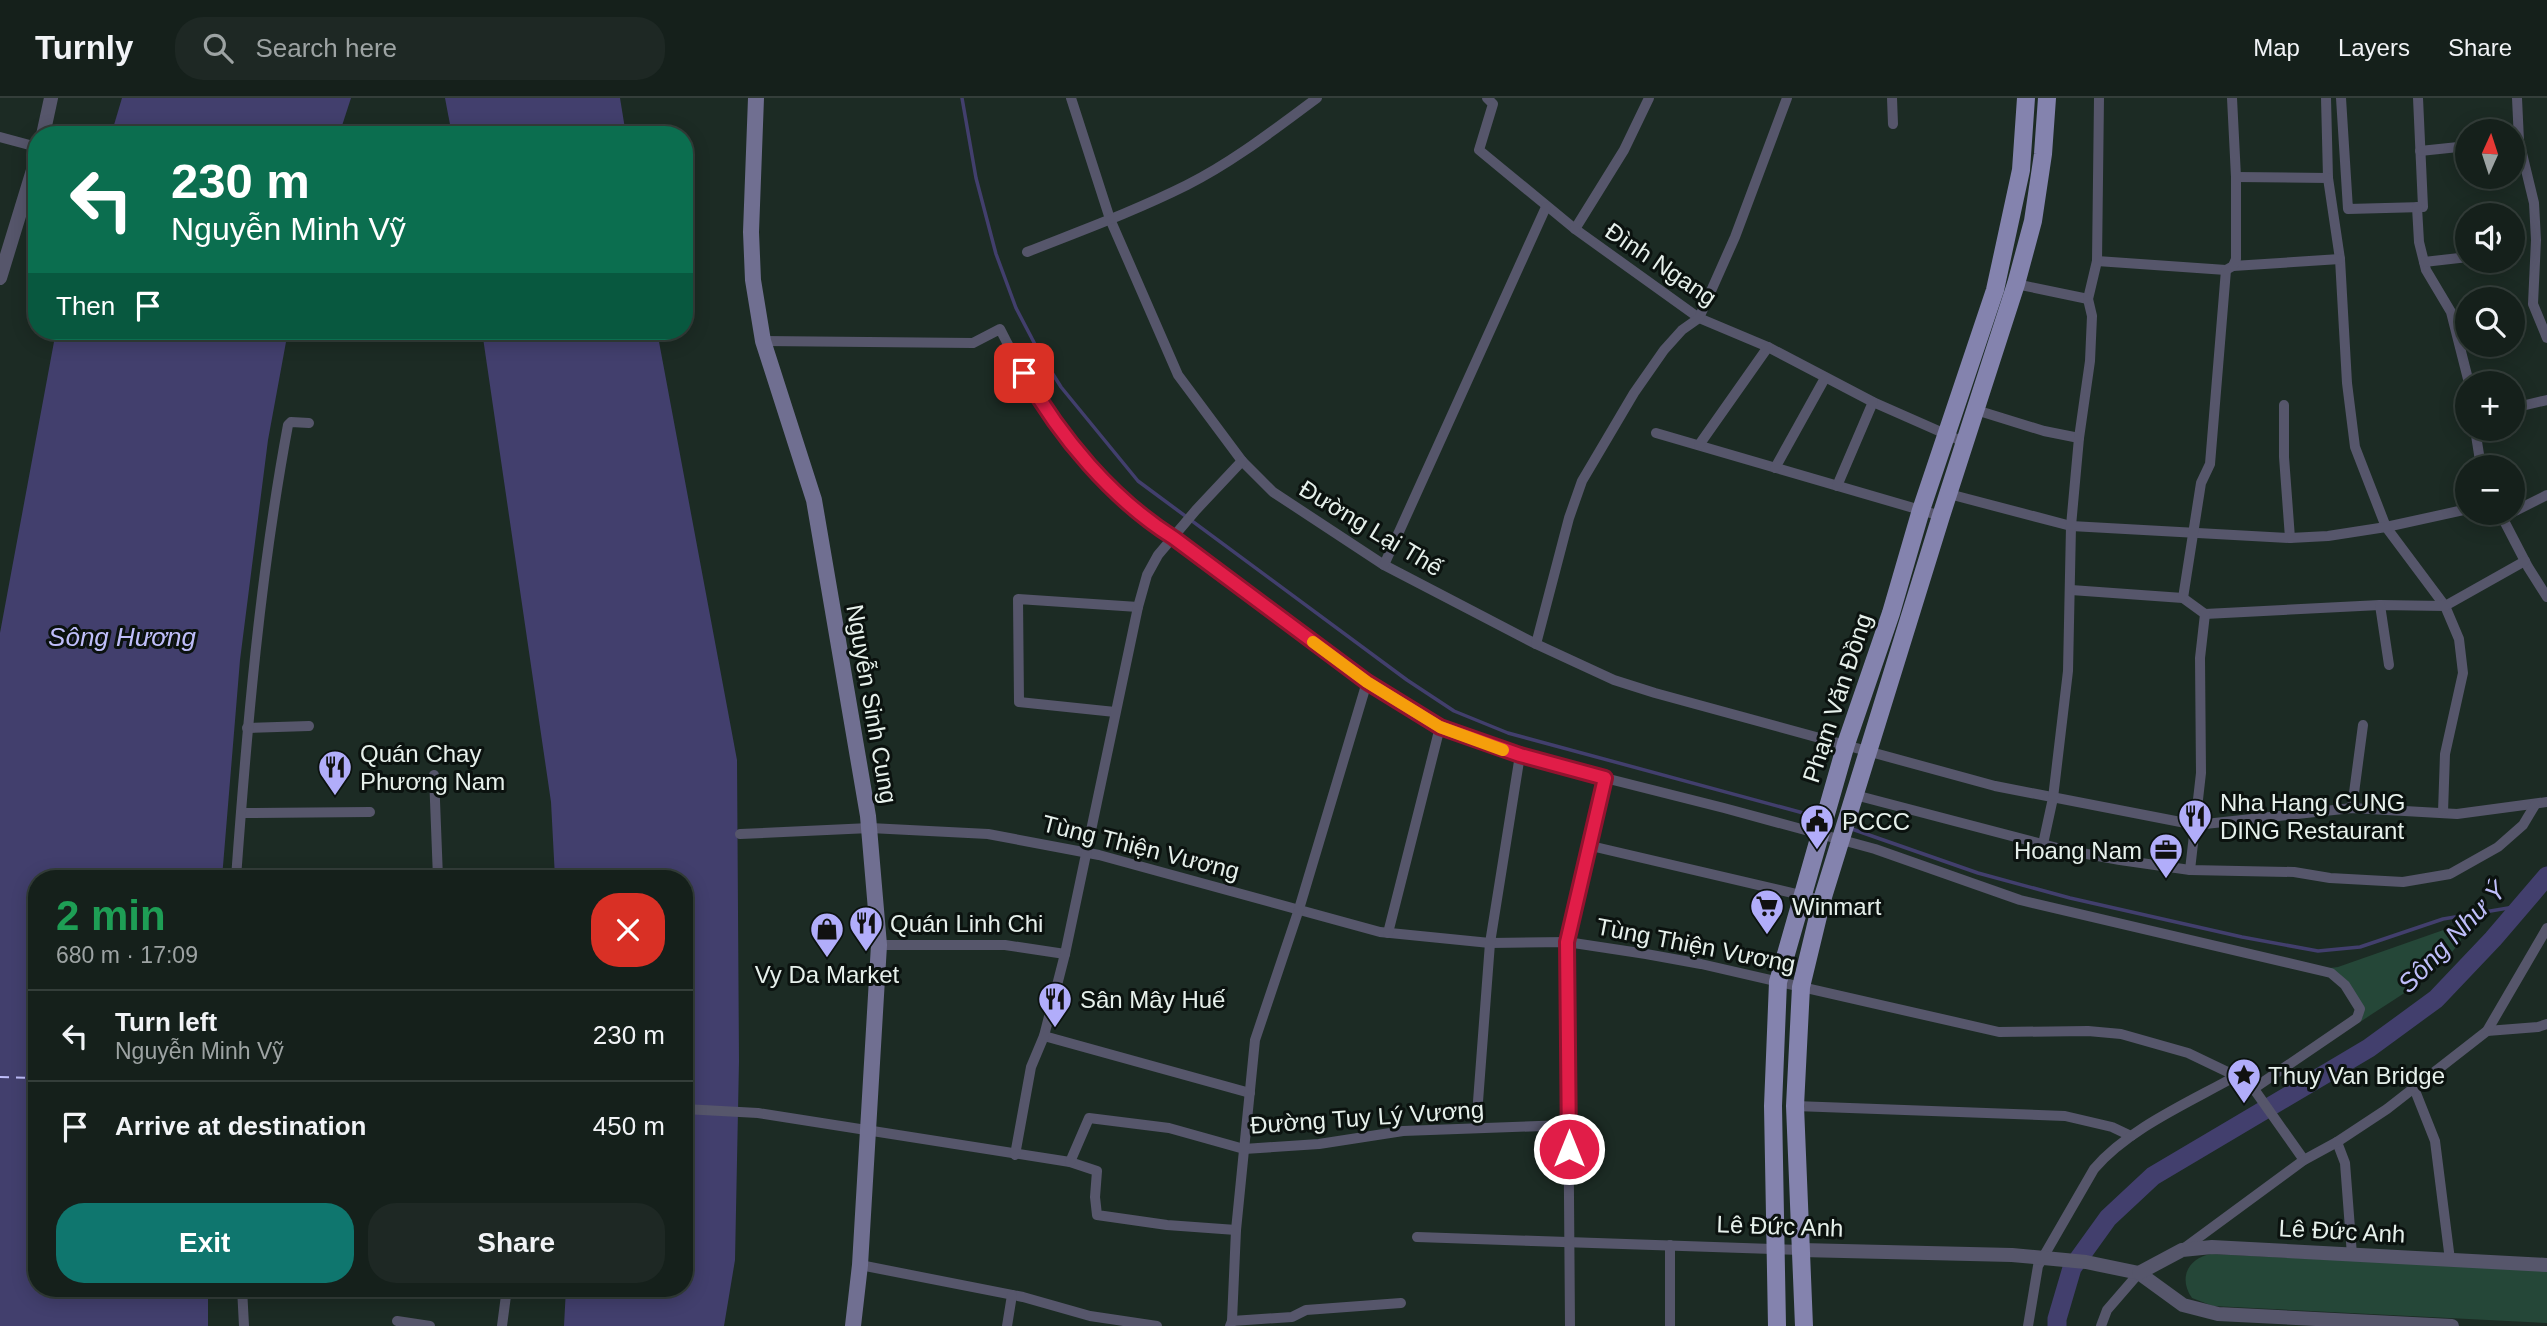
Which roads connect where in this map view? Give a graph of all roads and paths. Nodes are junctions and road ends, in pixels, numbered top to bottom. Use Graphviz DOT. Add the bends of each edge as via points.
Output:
graph roads {
  1 [pos="51,98"];
  2 [pos="756,98"];
  3 [pos="1071,98"];
  4 [pos="1317,98"];
  5 [pos="1649,98"];
  6 [pos="1787,98"];
  7 [pos="1892,98"];
  8 [pos="2026,98"];
  9 [pos="2046,98"];
  10 [pos="2099,98"];
  11 [pos="2232,98"];
  12 [pos="2326,98"];
  13 [pos="2341,98"];
  14 [pos="2418,98"];
  15 [pos="2516,98"];
  16 [pos="1492,100"];
  17 [pos="2516,119"];
  18 [pos="1893,124"];
  19 [pos="45,126"];
  20 [pos="0,137"];
  21 [pos="28,145"];
  22 [pos="2455,147"];
  23 [pos="2420,151"];
  24 [pos="2525,172"];
  25 [pos="2236,177"];
  26 [pos="2328,178"];
  27 [pos="28,187"];
  28 [pos="1546,207"];
  29 [pos="2417,207"];
  30 [pos="1110,219"];
  31 [pos="1575,229"];
  32 [pos="1027,252"];
  33 [pos="2455,258"];
  34 [pos="2340,259"];
  35 [pos="2096,261"];
  36 [pos="2424,262"];
  37 [pos="2230,268"];
  38 [pos="0,278"];
  39 [pos="2016,284"];
  40 [pos="2088,299"];
  41 [pos="1699,318"];
  42 [pos="2547,338"];
  43 [pos="764,341"];
  44 [pos="1768,346"];
  45 [pos="2466,371"];
  46 [pos="1825,378"];
  47 [pos="2547,400"];
  48 [pos="1873,402"];
  49 [pos="2284,405"];
  50 [pos="2525,405"];
  51 [pos="1976,410"];
  52 [pos="309,423"];
  53 [pos="1656,433"];
  54 [pos="1947,435"];
  55 [pos="2079,438"];
  56 [pos="1966,443"];
  57 [pos="1699,445"];
  58 [pos="1242,461"];
  59 [pos="1775,468"];
  60 [pos="1838,486"];
  61 [pos="1949,494"];
  62 [pos="2547,495"];
  63 [pos="2525,505"];
  64 [pos="1921,510"];
  65 [pos="2455,512"];
  66 [pos="1941,516"];
  67 [pos="2512,525"];
  68 [pos="2071,526"];
  69 [pos="2386,527"];
  70 [pos="1177,533"];
  71 [pos="2193,533"];
  72 [pos="2290,538"];
  73 [pos="2525,561"];
  74 [pos="1384,565"];
  75 [pos="2071,590"];
  76 [pos="2547,597"];
  77 [pos="2183,598"];
  78 [pos="2380,604"];
  79 [pos="2445,606"];
  80 [pos="1138,607"];
  81 [pos="2205,614"];
  82 [pos="1536,644"];
  83 [pos="2389,665"];
  84 [pos="1367,682"];
  85 [pos="1115,712"];
  86 [pos="2363,725"];
  87 [pos="309,726"];
  88 [pos="1440,727"];
  89 [pos="247,728"];
  90 [pos="1846,744"];
  91 [pos="1868,750"];
  92 [pos="1520,755"];
  93 [pos="434,775"];
  94 [pos="1605,778"];
  95 [pos="1855,795"];
  96 [pos="2053,798"];
  97 [pos="2547,802"];
  98 [pos="2535,805"];
  99 [pos="2352,807"];
  100 [pos="370,811"];
  101 [pos="2443,812"];
  102 [pos="241,813"];
  103 [pos="1822,824"];
  104 [pos="2196,825"];
  105 [pos="870,828"];
  106 [pos="1844,830"];
  107 [pos="740,834"];
  108 [pos="2043,844"];
  109 [pos="1591,846"];
  110 [pos="1085,852"];
  111 [pos="237,870"];
  112 [pos="438,870"];
  113 [pos="2190,870"];
  114 [pos="1801,895"];
  115 [pos="1822,900"];
  116 [pos="1299,909"];
  117 [pos="2547,928"];
  118 [pos="1388,933"];
  119 [pos="1567,942"];
  120 [pos="1490,943"];
  121 [pos="879,944"];
  122 [pos="1065,954"];
  123 [pos="1778,982"];
  124 [pos="1801,987"];
  125 [pos="2546,1027"];
  126 [pos="2487,1031"];
  127 [pos="1044,1037"];
  128 [pos="2236,1076"];
  129 [pos="2414,1088"];
  130 [pos="2255,1090"];
  131 [pos="1250,1093"];
  132 [pos="1795,1106"];
  133 [pos="693,1110"];
  134 [pos="1569,1125"];
  135 [pos="1476,1128"];
  136 [pos="868,1129"];
  137 [pos="2131,1136"];
  138 [pos="2337,1142"];
  139 [pos="1244,1149"];
  140 [pos="1015,1155"];
  141 [pos="2304,1160"];
  142 [pos="1070,1162"];
  143 [pos="1236,1230"];
  144 [pos="1417,1237"];
  145 [pos="1569,1243"];
  146 [pos="1670,1245"];
  147 [pos="1775,1248"];
  148 [pos="1801,1250"];
  149 [pos="2182,1250"];
  150 [pos="2352,1255"];
  151 [pos="2049,1257"];
  152 [pos="2450,1260"];
  153 [pos="860,1265"];
  154 [pos="2547,1265"];
  155 [pos="2139,1273"];
  156 [pos="1012,1295"];
  157 [pos="242,1297"];
  158 [pos="506,1297"];
  159 [pos="1402,1303"];
  160 [pos="397,1321"];
  161 [pos="2249,1322"];
  162 [pos="1132,1324"];
  163 [pos="1231,1324"];
  164 [pos="2345,1324"];
  165 [pos="244,1326"];
  166 [pos="430,1326"];
  167 [pos="502,1326"];
  168 [pos="853,1326"];
  169 [pos="1007,1326"];
  170 [pos="1157,1326"];
  171 [pos="1570,1326"];
  172 [pos="1670,1326"];
  173 [pos="1777,1326"];
  174 [pos="1804,1326"];
  175 [pos="2028,1326"];
  176 [pos="2101,1326"];
  177 [pos="2443,1326"];
  178 [pos="2452,1326"];
  1 -- 19 [label="street"];
  2 -- 43 [label="main road, Nguyễn Sinh Cung" via="751,232 753,280"];
  3 -- 30 [label="street, Đường Lại Thế"];
  4 -- 30 [label="street" via="1218,167"];
  5 -- 31 [label="street" via="1624,150"];
  6 -- 41 [label="street"];
  7 -- 18 [label="street"];
  8 -- 54 [label="main road, Phạm Văn Đồng" via="2021,170 2007,241"];
  9 -- 39 [label="main road, Phạm Văn Đồng" via="2033,221"];
  10 -- 35 [label="street"];
  11 -- 25 [label="street"];
  12 -- 26 [label="street"];
  13 -- 29 [label="street" via="2348,209"];
  14 -- 23 [label="street"];
  15 -- 17 [label="street"];
  16 -- 28 [label="street, Đình Ngang" via="1479,150"];
  20 -- 21 [label="street"];
  22 -- 23 [label="street"];
  23 -- 29 [label="street" via="2423,206"];
  24 -- 42 [label="street" via="2534,203 2533,304"];
  25 -- 26 [label="street"];
  25 -- 37 [label="street" via="2236,259"];
  26 -- 34 [label="street"];
  27 -- 38 [label="street"];
  28 -- 31 [label="street, Đình Ngang"];
  28 -- 74 [label="street"];
  29 -- 36 [label="street"];
  30 -- 32 [label="street"];
  30 -- 58 [label="street, Đường Lại Thế" via="1178,375"];
  31 -- 41 [label="street, Đình Ngang"];
  33 -- 36 [label="street"];
  34 -- 37 [label="street"];
  34 -- 69 [label="street" via="2355,447"];
  35 -- 37 [label="street"];
  35 -- 40 [label="street"];
  36 -- 45 [label="street" via="2451,313"];
  37 -- 71 [label="street" via="2210,464 2201,483"];
  39 -- 40 [label="street"];
  39 -- 51 [label="main road, Phạm Văn Đồng"];
  40 -- 55 [label="street" via="2090,361"];
  41 -- 44 [label="street, Đình Ngang"];
  41 -- 82 [label="street" via="1664,351 1582,481"];
  43 -- 70 [label="street" via="973,343 1000,329 1039,400 1086,460 1148,522"];
  43 -- 105 [label="main road, Nguyễn Sinh Cung" via="814,500"];
  44 -- 46 [label="street, Đình Ngang"];
  44 -- 57 [label="street"];
  46 -- 48 [label="street, Đình Ngang"];
  46 -- 59 [label="street"];
  47 -- 50 [label="street"];
  48 -- 54 [label="street, Đình Ngang"];
  48 -- 60 [label="street"];
  49 -- 72 [label="street"];
  51 -- 55 [label="street"];
  51 -- 56 [label="main road, Phạm Văn Đồng"];
  52 -- 89 [label="street" via="288,425"];
  53 -- 57 [label="street"];
  54 -- 56 [label="street, Đình Ngang"];
  54 -- 64 [label="main road, Phạm Văn Đồng"];
  55 -- 68 [label="street"];
  56 -- 61 [label="main road, Phạm Văn Đồng"];
  57 -- 59 [label="street"];
  58 -- 70 [label="street"];
  58 -- 74 [label="street, Đường Lại Thế" via="1273,492"];
  59 -- 60 [label="street"];
  60 -- 64 [label="street"];
  61 -- 66 [label="main road, Phạm Văn Đồng"];
  61 -- 68 [label="street"];
  62 -- 63 [label="street"];
  64 -- 66 [label="street"];
  64 -- 90 [label="main road, Phạm Văn Đồng"];
  65 -- 69 [label="street"];
  66 -- 91 [label="main road, Phạm Văn Đồng"];
  67 -- 73 [label="street"];
  68 -- 71 [label="street"];
  68 -- 75 [label="street"];
  69 -- 72 [label="street"];
  69 -- 79 [label="street"];
  70 -- 80 [label="street" via="1147,575"];
  70 -- 84 [label="street"];
  71 -- 72 [label="street"];
  71 -- 77 [label="street"];
  73 -- 76 [label="street"];
  73 -- 79 [label="street"];
  74 -- 82 [label="street, Đường Lại Thế"];
  75 -- 77 [label="street"];
  75 -- 96 [label="street" via="2068,671"];
  77 -- 81 [label="street"];
  78 -- 79 [label="street"];
  78 -- 81 [label="street"];
  78 -- 83 [label="street"];
  79 -- 101 [label="street" via="2459,639 2463,673 2445,754"];
  80 -- 85 [label="street"];
  80 -- 85 [label="street" via="1018,599 1019,702"];
  81 -- 104 [label="street"];
  82 -- 90 [label="street, Đường Lại Thế" via="1614,680"];
  84 -- 88 [label="street"];
  84 -- 116 [label="street"];
  85 -- 110 [label="street"];
  86 -- 99 [label="street"];
  87 -- 89 [label="street"];
  88 -- 92 [label="street"];
  88 -- 118 [label="street"];
  89 -- 102 [label="street"];
  90 -- 91 [label="street, Đường Lại Thế"];
  90 -- 103 [label="main road, Phạm Văn Đồng"];
  91 -- 95 [label="main road, Phạm Văn Đồng"];
  91 -- 96 [label="street, Đường Lại Thế"];
  92 -- 94 [label="street"];
  92 -- 120 [label="street"];
  93 -- 112 [label="street"];
  94 -- 103 [label="street" via="1724,808"];
  94 -- 109 [label="street"];
  95 -- 106 [label="main road, Phạm Văn Đồng"];
  95 -- 108 [label="street"];
  96 -- 104 [label="street, Đường Lại Thế"];
  96 -- 108 [label="street"];
  97 -- 98 [label="street, Đường Lại Thế"];
  98 -- 101 [label="street, Đường Lại Thế"];
  98 -- 113 [label="street" via="2498,847 2451,874 2423,880"];
  99 -- 101 [label="street, Đường Lại Thế"];
  99 -- 104 [label="street, Đường Lại Thế"];
  100 -- 102 [label="street"];
  102 -- 111 [label="street"];
  103 -- 106 [label="street"];
  103 -- 114 [label="main road, Phạm Văn Đồng"];
  104 -- 113 [label="street"];
  105 -- 107 [label="street, Tùng Thiện Vương"];
  105 -- 110 [label="street, Tùng Thiện Vương" via="988,834"];
  105 -- 121 [label="main road, Nguyễn Sinh Cung"];
  106 -- 115 [label="main road, Phạm Văn Đồng"];
  106 -- 130 [label="street" via="1875,849 2020,900 2331,973 2360,1009 2357,1018"];
  108 -- 113 [label="street"];
  109 -- 114 [label="street"];
  109 -- 119 [label="street"];
  110 -- 116 [label="street, Tùng Thiện Vương"];
  110 -- 122 [label="street"];
  114 -- 115 [label="street"];
  114 -- 123 [label="main road, Phạm Văn Đồng"];
  115 -- 124 [label="main road, Phạm Văn Đồng"];
  116 -- 118 [label="street, Tùng Thiện Vương"];
  116 -- 131 [label="street" via="1255,1040"];
  117 -- 126 [label="street"];
  118 -- 120 [label="street, Tùng Thiện Vương"];
  119 -- 120 [label="street, Tùng Thiện Vương"];
  119 -- 123 [label="street, Tùng Thiện Vương"];
  119 -- 134 [label="street"];
  120 -- 135 [label="street"];
  121 -- 122 [label="street" via="1005,945"];
  121 -- 136 [label="main road, Nguyễn Sinh Cung"];
  122 -- 127 [label="street"];
  123 -- 124 [label="street, Tùng Thiện Vương"];
  123 -- 147 [label="main road, Phạm Văn Đồng" via="1773,1106"];
  124 -- 128 [label="street, Tùng Thiện Vương" via="1999,1032 2122,1034 2188,1053"];
  124 -- 132 [label="main road, Phạm Văn Đồng"];
  125 -- 126 [label="street"];
  126 -- 129 [label="street"];
  127 -- 131 [label="street"];
  127 -- 140 [label="street" via="1031,1067"];
  128 -- 130 [label="street, Tùng Thiện Vương"];
  128 -- 137 [label="street"];
  129 -- 138 [label="street"];
  129 -- 152 [label="street" via="2435,1141"];
  130 -- 141 [label="street, Tùng Thiện Vương"];
  131 -- 139 [label="street"];
  132 -- 137 [label="street" via="2065,1116"];
  132 -- 148 [label="main road, Phạm Văn Đồng"];
  133 -- 136 [label="street"];
  134 -- 135 [label="street, Đường Tuy Lý Vương"];
  134 -- 145 [label="street"];
  135 -- 139 [label="street, Đường Tuy Lý Vương" via="1403,1131"];
  136 -- 140 [label="street"];
  136 -- 153 [label="main road, Nguyễn Sinh Cung"];
  137 -- 151 [label="street" via="2086,1179"];
  138 -- 141 [label="street"];
  138 -- 150 [label="street" via="2344,1163"];
  139 -- 142 [label="street, Đường Tuy Lý Vương" via="1169,1128 1089,1118"];
  139 -- 143 [label="street"];
  140 -- 142 [label="street"];
  141 -- 149 [label="street"];
  142 -- 143 [label="street" via="1097,1171 1097,1215"];
  143 -- 163 [label="street"];
  144 -- 145 [label="street, Lê Đức Anh"];
  145 -- 146 [label="street, Lê Đức Anh"];
  145 -- 171 [label="street"];
  146 -- 147 [label="street, Lê Đức Anh"];
  146 -- 172 [label="street"];
  147 -- 148 [label="street, Lê Đức Anh"];
  147 -- 173 [label="main road, Phạm Văn Đồng"];
  148 -- 151 [label="street, Lê Đức Anh"];
  148 -- 174 [label="main road, Phạm Văn Đồng"];
  149 -- 150 [label="street, Lê Đức Anh" via="2212,1247"];
  149 -- 155 [label="street, Lê Đức Anh"];
  150 -- 152 [label="street, Lê Đức Anh"];
  151 -- 155 [label="street, Lê Đức Anh"];
  151 -- 175 [label="street" via="2038,1266"];
  152 -- 154 [label="street, Lê Đức Anh"];
  153 -- 156 [label="street"];
  153 -- 168 [label="main road, Nguyễn Sinh Cung"];
  155 -- 161 [label="street, Lê Đức Anh" via="2183,1305"];
  155 -- 176 [label="street" via="2107,1310"];
  156 -- 162 [label="street"];
  156 -- 169 [label="street"];
  157 -- 165 [label="street"];
  158 -- 167 [label="street"];
  159 -- 163 [label="street" via="1306,1310 1292,1317"];
  160 -- 166 [label="street"];
  161 -- 164 [label="street, Lê Đức Anh"];
  162 -- 170 [label="street"];
  164 -- 177 [label="street, Lê Đức Anh"];
  177 -- 178 [label="street, Lê Đức Anh"];
}
